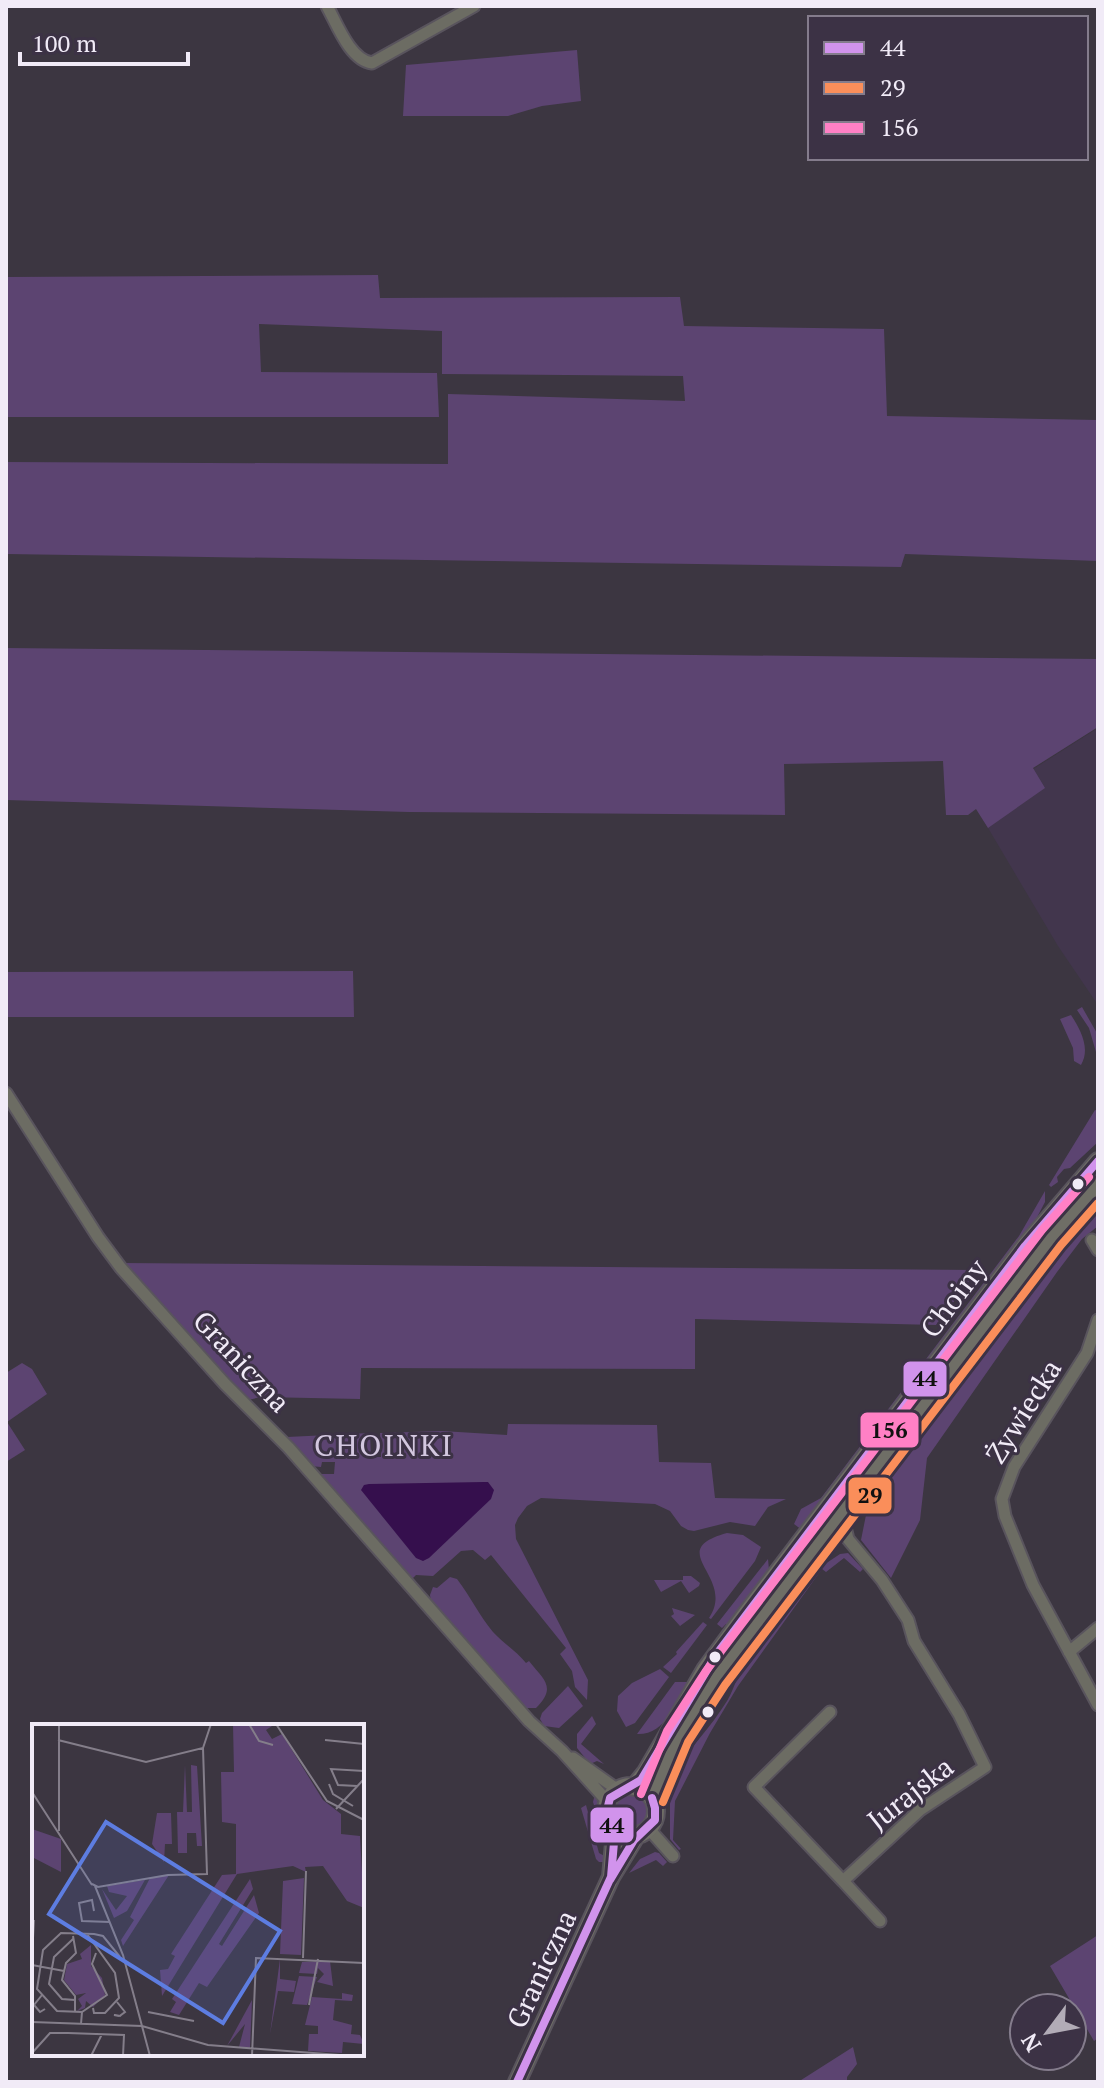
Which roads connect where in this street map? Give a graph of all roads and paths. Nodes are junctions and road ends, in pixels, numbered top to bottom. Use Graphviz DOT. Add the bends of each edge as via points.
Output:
graph roads {
  1 [pos="327,6"];
  2 [pos="474,6"];
  3 [pos="6,1093"];
  4 [pos="1098,1161"];
  5 [pos="1098,1185"];
  6 [pos="1098,1320"];
  7 [pos="842,1515"];
  8 [pos="848,1539"];
  9 [pos="821,1542"];
  10 [pos="1098,1628"];
  11 [pos="1069,1652"];
  12 [pos="1097,1703"];
  13 [pos="830,1712"];
  14 [pos="620,1793"];
  15 [pos="652,1798"];
  16 [pos="615,1831"];
  17 [pos="643,1833"];
  18 [pos="673,1856"];
  19 [pos="611,1877"];
  20 [pos="843,1881"];
  21 [pos="880,1921"];
  22 [pos="517,2082"];
  1 -- 2 [label="street" via="356,55 366,62 386,57"];
  3 -- 14 [label="street, Graniczna" via="121,1268 289,1448 529,1721"];
  4 -- 14 [label="street, Choiny" via="1031,1238 705,1670 643,1776"];
  5 -- 7 [label="street, Choiny"];
  6 -- 11 [label="street, Żywiecka" via="1087,1353 1014,1467 1002,1499 1028,1574"];
  7 -- 8 [label="street, Jurajska"];
  7 -- 9 [label="street, Choiny"];
  8 -- 9 [label="street"];
  8 -- 20 [label="street, Jurajska" via="908,1620 914,1641 985,1767 920,1810"];
  9 -- 15 [label="street, Choiny" via="712,1685 669,1756"];
  10 -- 11 [label="street"];
  11 -- 12 [label="street, Żywiecka"];
  13 -- 20 [label="street" via="754,1787"];
  14 -- 15 [label="street" via="646,1791"];
  14 -- 16 [label="street" via="607,1818"];
  15 -- 17 [label="street" via="656,1816"];
  16 -- 17 [label="street" via="627,1836"];
  16 -- 19 [label="street, Graniczna"];
  17 -- 18 [label="street"];
  17 -- 19 [label="street, Graniczna"];
  19 -- 22 [label="street, Graniczna"];
  20 -- 21 [label="street"];
}
